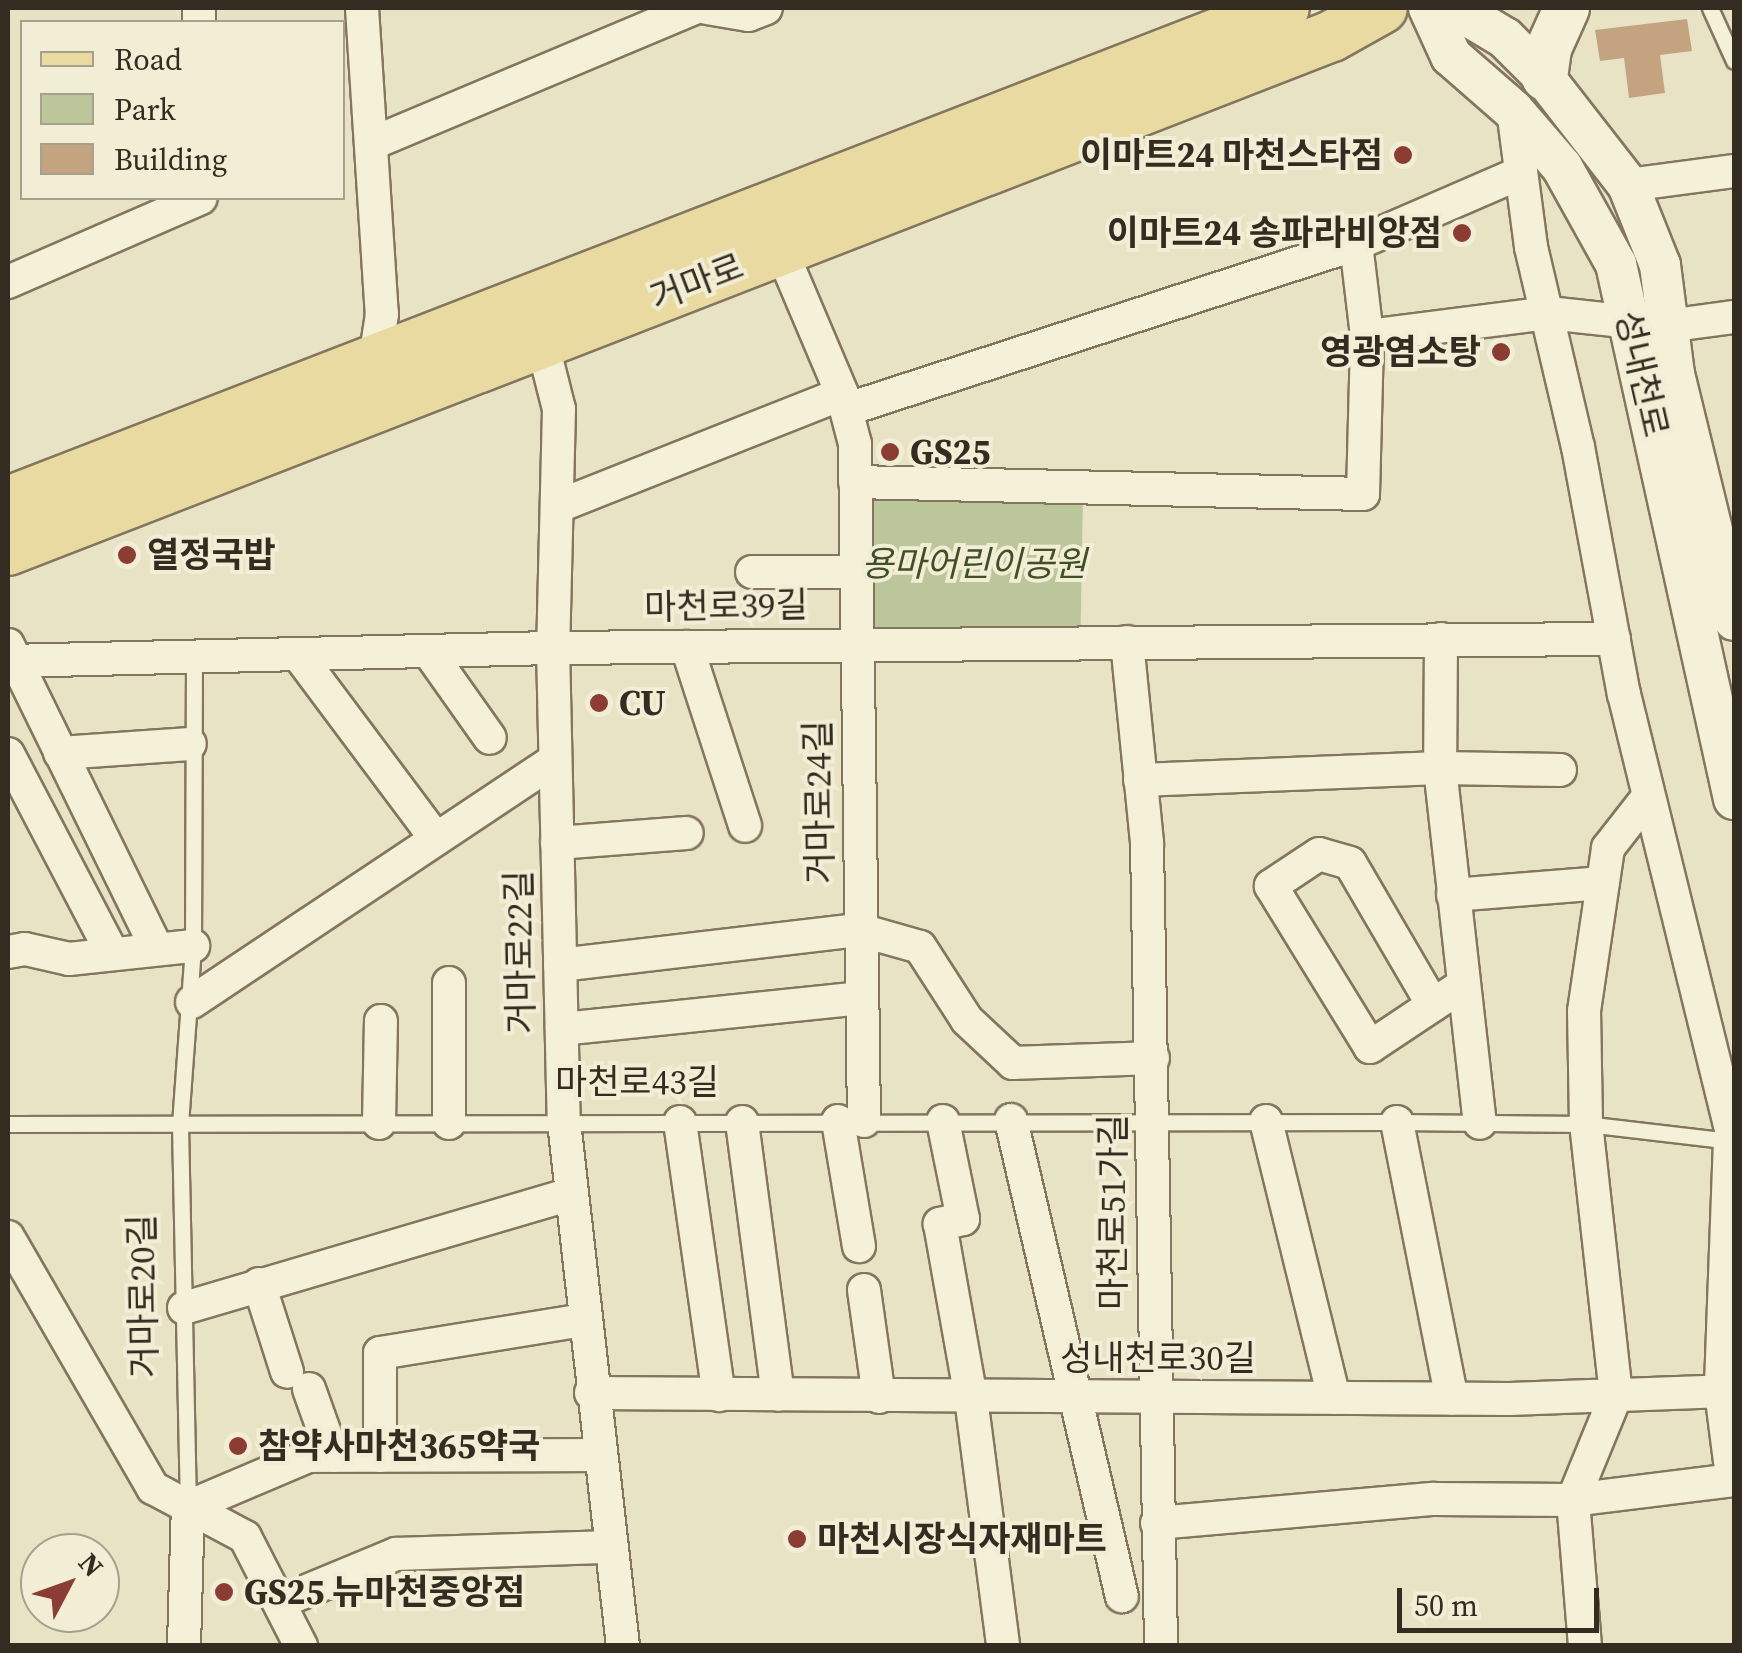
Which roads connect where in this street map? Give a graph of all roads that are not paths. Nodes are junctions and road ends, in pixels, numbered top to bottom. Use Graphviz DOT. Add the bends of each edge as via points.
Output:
graph roads {
  1 [pos="362,8"];
  2 [pos="694,8"];
  3 [pos="708,8"];
  4 [pos="766,8"];
  5 [pos="1382,8"];
  6 [pos="1429,8"];
  7 [pos="1454,8"];
  8 [pos="1566,8"];
  9 [pos="1710,8"];
  10 [pos="1253,12"];
  11 [pos="1734,61"];
  12 [pos="1544,77"];
  13 [pos="1513,110"];
  14 [pos="374,142"];
  15 [pos="1734,171"];
  16 [pos="1518,174"];
  17 [pos="1628,185"];
  18 [pos="196,200"];
  19 [pos="1356,244"];
  20 [pos="780,250"];
  21 [pos="8,282"];
  22 [pos="1548,313"];
  23 [pos="1734,317"];
  24 [pos="1649,324"];
  25 [pos="1367,336"];
  26 [pos="542,342"];
  27 [pos="375,358"];
  28 [pos="845,402"];
  29 [pos="856,482"];
  30 [pos="8,502"];
  31 [pos="561,505"];
  32 [pos="8,550"];
  33 [pos="752,572"];
  34 [pos="856,572"];
  35 [pos="1734,620"];
  36 [pos="1614,639"];
  37 [pos="1440,640"];
  38 [pos="1126,642"];
  39 [pos="857,645"];
  40 [pos="687,647"];
  41 [pos="553,648"];
  42 [pos="429,652"];
  43 [pos="9,655"];
  44 [pos="300,658"];
  45 [pos="194,662"];
  46 [pos="490,738"];
  47 [pos="190,744"];
  48 [pos="60,753"];
  49 [pos="8,754"];
  50 [pos="556,760"];
  51 [pos="1440,768"];
  52 [pos="1560,770"];
  53 [pos="1140,780"];
  54 [pos="1647,798"];
  55 [pos="1734,799"];
  56 [pos="745,826"];
  57 [pos="686,834"];
  58 [pos="436,840"];
  59 [pos="557,843"];
  60 [pos="1603,883"];
  61 [pos="1453,894"];
  62 [pos="860,930"];
  63 [pos="194,946"];
  64 [pos="156,947"];
  65 [pos="8,952"];
  66 [pos="112,953"];
  67 [pos="560,965"];
  68 [pos="449,983"];
  69 [pos="1463,986"];
  70 [pos="860,998"];
  71 [pos="192,1002"];
  72 [pos="1433,1005"];
  73 [pos="381,1021"];
  74 [pos="562,1030"];
  75 [pos="1152,1058"];
  76 [pos="1011,1120"];
  77 [pos="1154,1120"];
  78 [pos="851,1121"];
  79 [pos="943,1121"];
  80 [pos="1266,1121"];
  81 [pos="564,1122"];
  82 [pos="680,1122"];
  83 [pos="742,1122"];
  84 [pos="1396,1122"];
  85 [pos="379,1123"];
  86 [pos="449,1123"];
  87 [pos="1480,1123"];
  88 [pos="8,1124"];
  89 [pos="180,1124"];
  90 [pos="1586,1124"];
  91 [pos="1734,1141"];
  92 [pos="1731,1189"];
  93 [pos="571,1194"];
  94 [pos="8,1237"];
  95 [pos="859,1246"];
  96 [pos="259,1284"];
  97 [pos="864,1290"];
  98 [pos="184,1308"];
  99 [pos="584,1320"];
  100 [pos="1725,1390"];
  101 [pos="590,1392"];
  102 [pos="719,1394"];
  103 [pos="1616,1395"];
  104 [pos="778,1396"];
  105 [pos="880,1397"];
  106 [pos="971,1398"];
  107 [pos="1072,1398"];
  108 [pos="1152,1398"];
  109 [pos="1334,1398"];
  110 [pos="1452,1399"];
  111 [pos="333,1456"];
  112 [pos="380,1456"];
  113 [pos="597,1456"];
  114 [pos="1734,1461"];
  115 [pos="1734,1480"];
  116 [pos="1574,1500"];
  117 [pos="188,1507"];
  118 [pos="1157,1523"];
  119 [pos="610,1547"];
  120 [pos="1122,1596"];
  121 [pos="280,1602"];
  122 [pos="184,1646"];
  123 [pos="301,1646"];
  124 [pos="624,1646"];
  125 [pos="1003,1646"];
  126 [pos="1161,1646"];
  127 [pos="1585,1646"];
  1 -- 14 [label="street"];
  2 -- 14 [label="street"];
  3 -- 4 [label="street" via="748,15"];
  5 -- 20 [label="main road, 거마로" via="1332,36"];
  6 -- 13 [label="street, 성내천로" via="1450,56"];
  7 -- 12 [label="street, 성내천로" via="1505,38"];
  8 -- 12 [label="main road"];
  9 -- 11 [label="lane"];
  10 -- 27 [label="main road, 거마로"];
  12 -- 17 [label="street, 성내천로"];
  13 -- 16 [label="street"];
  13 -- 24 [label="street, 성내천로" via="1562,167"];
  14 -- 27 [label="street" via="382,314"];
  15 -- 17 [label="street"];
  16 -- 19 [label="street"];
  16 -- 22 [label="street"];
  17 -- 24 [label="street, 성내천로" via="1660,265"];
  18 -- 21 [label="street"];
  19 -- 25 [label="street"];
  19 -- 28 [label="street"];
  20 -- 26 [label="main road, 거마로"];
  20 -- 28 [label="street, 거마로24길"];
  22 -- 24 [label="street"];
  22 -- 25 [label="street"];
  22 -- 36 [label="street"];
  23 -- 24 [label="street"];
  24 -- 35 [label="street, 성내천로"];
  24 -- 55 [label="street, 성내천로"];
  25 -- 29 [label="street" via="1363,494"];
  26 -- 31 [label="street, 거마로22길" via="559,408"];
  26 -- 32 [label="main road, 거마로"];
  27 -- 30 [label="main road, 거마로"];
  28 -- 29 [label="street, 거마로24길"];
  28 -- 31 [label="street"];
  29 -- 34 [label="street, 거마로24길"];
  31 -- 41 [label="street, 거마로22길"];
  33 -- 34 [label="street"];
  34 -- 39 [label="street, 거마로24길"];
  36 -- 37 [label="street, 마천로39길"];
  36 -- 54 [label="street"];
  37 -- 38 [label="street, 마천로39길"];
  37 -- 51 [label="street"];
  38 -- 39 [label="street, 마천로39길"];
  38 -- 53 [label="street, 마천로51가길"];
  39 -- 40 [label="street, 마천로39길"];
  39 -- 62 [label="street, 거마로24길"];
  40 -- 41 [label="street, 마천로39길"];
  40 -- 56 [label="street"];
  41 -- 42 [label="street, 마천로39길"];
  41 -- 50 [label="street, 거마로22길"];
  42 -- 44 [label="street, 마천로39길"];
  42 -- 46 [label="street"];
  43 -- 45 [label="street, 마천로39길"];
  43 -- 48 [label="street, 마천로39길"];
  44 -- 45 [label="street, 마천로39길"];
  44 -- 58 [label="street"];
  45 -- 47 [label="lane, 거마로20길"];
  47 -- 48 [label="street"];
  47 -- 63 [label="lane, 거마로20길"];
  48 -- 64 [label="street, 마천로39길"];
  49 -- 66 [label="street"];
  50 -- 58 [label="street"];
  50 -- 59 [label="street, 거마로22길"];
  51 -- 52 [label="street"];
  51 -- 53 [label="street"];
  51 -- 61 [label="street"];
  53 -- 75 [label="street, 마천로51가길"];
  54 -- 60 [label="street" via="1608,848"];
  54 -- 91 [label="street"];
  57 -- 59 [label="street"];
  58 -- 71 [label="street"];
  59 -- 67 [label="street, 거마로22길"];
  60 -- 61 [label="street"];
  60 -- 90 [label="street" via="1584,1011"];
  61 -- 69 [label="street"];
  62 -- 67 [label="street"];
  62 -- 70 [label="street, 거마로24길"];
  62 -- 75 [label="street" via="920,947 967,1020 1013,1062"];
  63 -- 64 [label="street"];
  63 -- 71 [label="lane, 거마로20길"];
  64 -- 66 [label="street"];
  65 -- 66 [label="street" via="69,959"];
  67 -- 74 [label="street, 거마로22길"];
  68 -- 86 [label="street"];
  69 -- 72 [label="street"];
  69 -- 87 [label="street"];
  70 -- 74 [label="street"];
  70 -- 78 [label="street, 거마로24길"];
  71 -- 89 [label="lane, 거마로20길"];
  72 -- 72 [label="street" via="1370,1047 1270,886 1319,854 1350,864"];
  73 -- 85 [label="street"];
  74 -- 81 [label="street, 거마로22길"];
  75 -- 77 [label="street, 마천로51가길"];
  76 -- 77 [label="lane, 마천로43길"];
  76 -- 79 [label="lane, 마천로43길"];
  76 -- 107 [label="street"];
  77 -- 80 [label="lane, 마천로43길"];
  77 -- 108 [label="street, 마천로51가길"];
  78 -- 79 [label="lane, 마천로43길"];
  78 -- 83 [label="lane, 마천로43길"];
  78 -- 95 [label="street, 거마로24길"];
  79 -- 106 [label="street" via="964,1218 940,1224"];
  80 -- 84 [label="lane, 마천로43길"];
  80 -- 109 [label="street"];
  81 -- 82 [label="lane, 마천로43길"];
  81 -- 86 [label="lane, 마천로43길"];
  81 -- 93 [label="street, 거마로22길"];
  82 -- 83 [label="lane, 마천로43길"];
  82 -- 102 [label="street"];
  83 -- 104 [label="street"];
  84 -- 87 [label="lane, 마천로43길"];
  84 -- 110 [label="street"];
  85 -- 86 [label="lane, 마천로43길"];
  85 -- 89 [label="lane, 마천로43길"];
  87 -- 90 [label="lane, 마천로43길"];
  88 -- 89 [label="lane, 마천로43길"];
  89 -- 98 [label="lane, 거마로20길"];
  90 -- 91 [label="lane, 마천로43길"];
  90 -- 103 [label="street"];
  91 -- 92 [label="street"];
  92 -- 100 [label="street"];
  93 -- 96 [label="street"];
  93 -- 99 [label="street, 거마로22길"];
  94 -- 117 [label="street" via="153,1488"];
  96 -- 98 [label="street"];
  96 -- 111 [label="street"];
  97 -- 105 [label="street"];
  98 -- 117 [label="lane, 거마로20길"];
  99 -- 101 [label="street, 거마로22길"];
  99 -- 112 [label="street" via="380,1353"];
  100 -- 103 [label="street, 성내천로30길"];
  100 -- 114 [label="street"];
  101 -- 102 [label="street, 성내천로30길"];
  101 -- 113 [label="street, 거마로22길"];
  102 -- 104 [label="street, 성내천로30길"];
  103 -- 110 [label="street, 성내천로30길"];
  103 -- 116 [label="street"];
  104 -- 105 [label="street, 성내천로30길"];
  105 -- 106 [label="street, 성내천로30길"];
  106 -- 107 [label="street, 성내천로30길"];
  106 -- 125 [label="street"];
  107 -- 108 [label="street, 성내천로30길"];
  107 -- 120 [label="street"];
  108 -- 109 [label="street, 성내천로30길"];
  108 -- 118 [label="street, 마천로51가길"];
  109 -- 110 [label="street, 성내천로30길"];
  111 -- 112 [label="street"];
  111 -- 117 [label="street" via="308,1456"];
  112 -- 113 [label="street"];
  113 -- 119 [label="street, 거마로22길"];
  115 -- 116 [label="street"];
  116 -- 118 [label="street" via="1434,1499"];
  116 -- 127 [label="street"];
  117 -- 121 [label="street" via="245,1537"];
  117 -- 122 [label="street, 거마로20길"];
  118 -- 126 [label="street, 마천로51가길"];
  119 -- 121 [label="street" via="396,1554"];
  119 -- 124 [label="street, 거마로22길"];
  121 -- 123 [label="street"];
}
